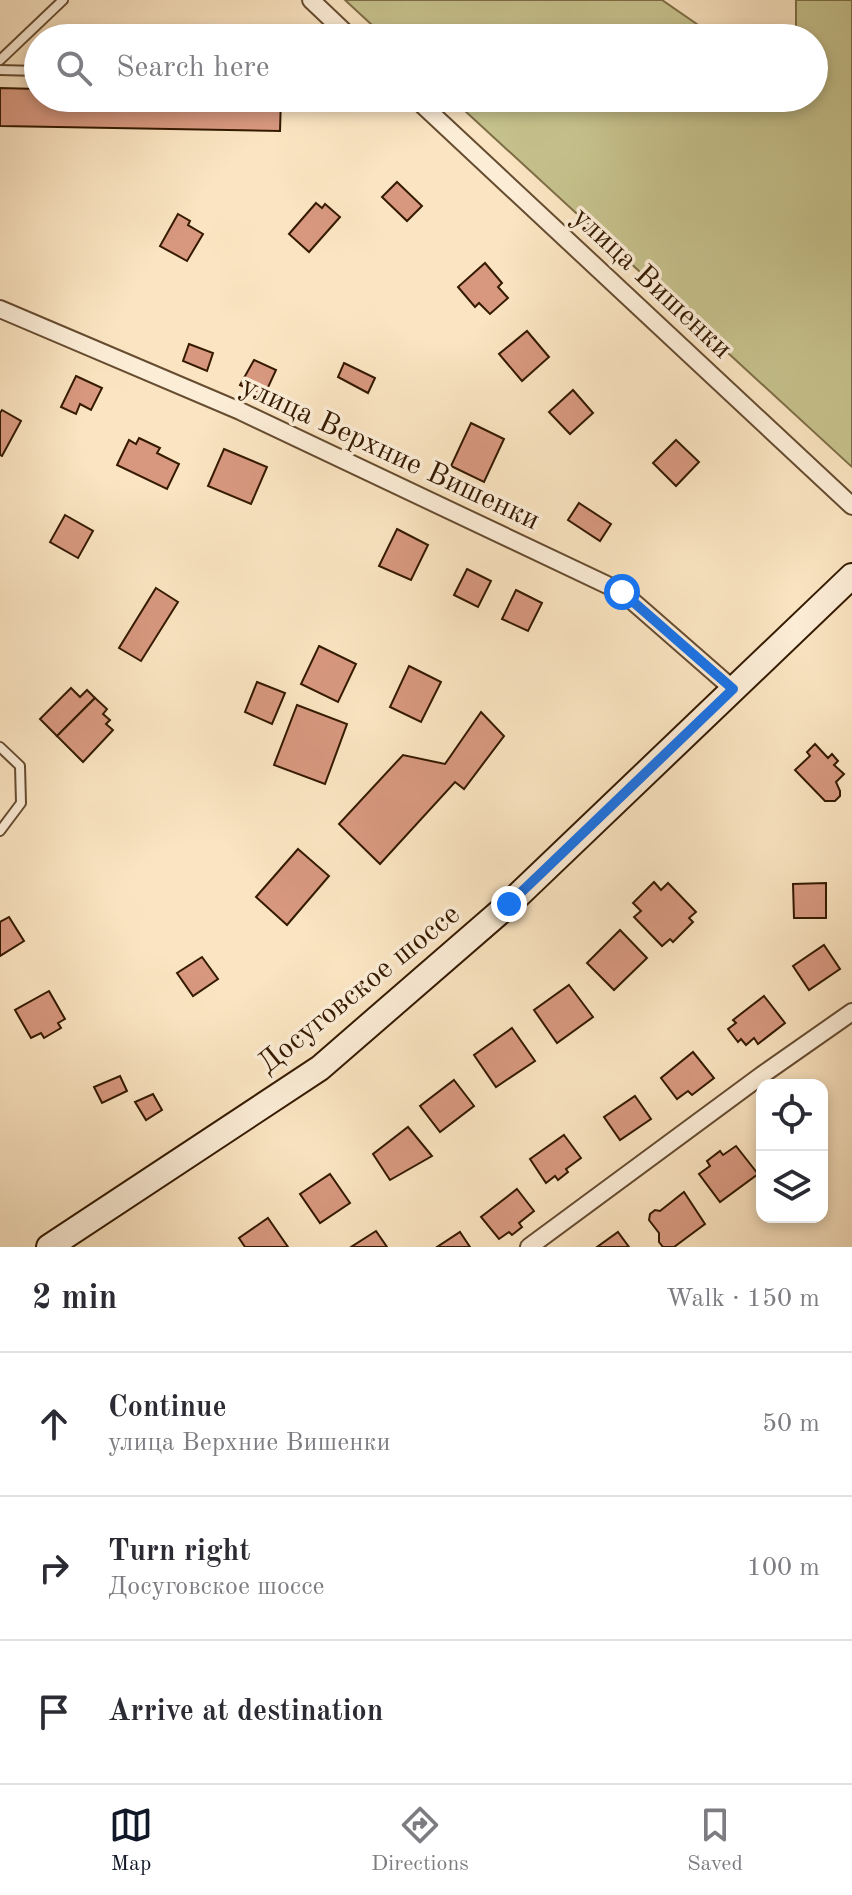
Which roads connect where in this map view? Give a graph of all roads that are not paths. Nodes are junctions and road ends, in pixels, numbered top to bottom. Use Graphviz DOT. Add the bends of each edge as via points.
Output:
graph roads {
  1 [pos="63,0"];
  2 [pos="311,0"];
  3 [pos="38,24"];
  4 [pos="336,24"];
  5 [pos="24,37"];
  6 [pos="0,60"];
  7 [pos="0,70"];
  8 [pos="24,71"];
  9 [pos="430,112"];
  10 [pos="0,309"];
  11 [pos="852,506"];
  12 [pos="852,576"];
  13 [pos="733,689"];
  14 [pos="0,747"];
  15 [pos="0,831"];
  16 [pos="852,1012"];
  17 [pos="49,1247"];
  18 [pos="529,1247"];
  1 -- 3 [label="lane"];
  2 -- 4 [label="street"];
  5 -- 6 [label="lane"];
  7 -- 8 [label="lane"];
  9 -- 11 [label="street, улица Вишенки"];
  10 -- 13 [label="street, улица Верхние Вишенки" via="240,411 622,592"];
  12 -- 13 [label="main road, Досуговское шоссе"];
  13 -- 17 [label="main road, Досуговское шоссе" via="509,904 320,1068"];
  14 -- 15 [label="lane" via="20,766 21,803"];
  16 -- 18 [label="street"];
}
